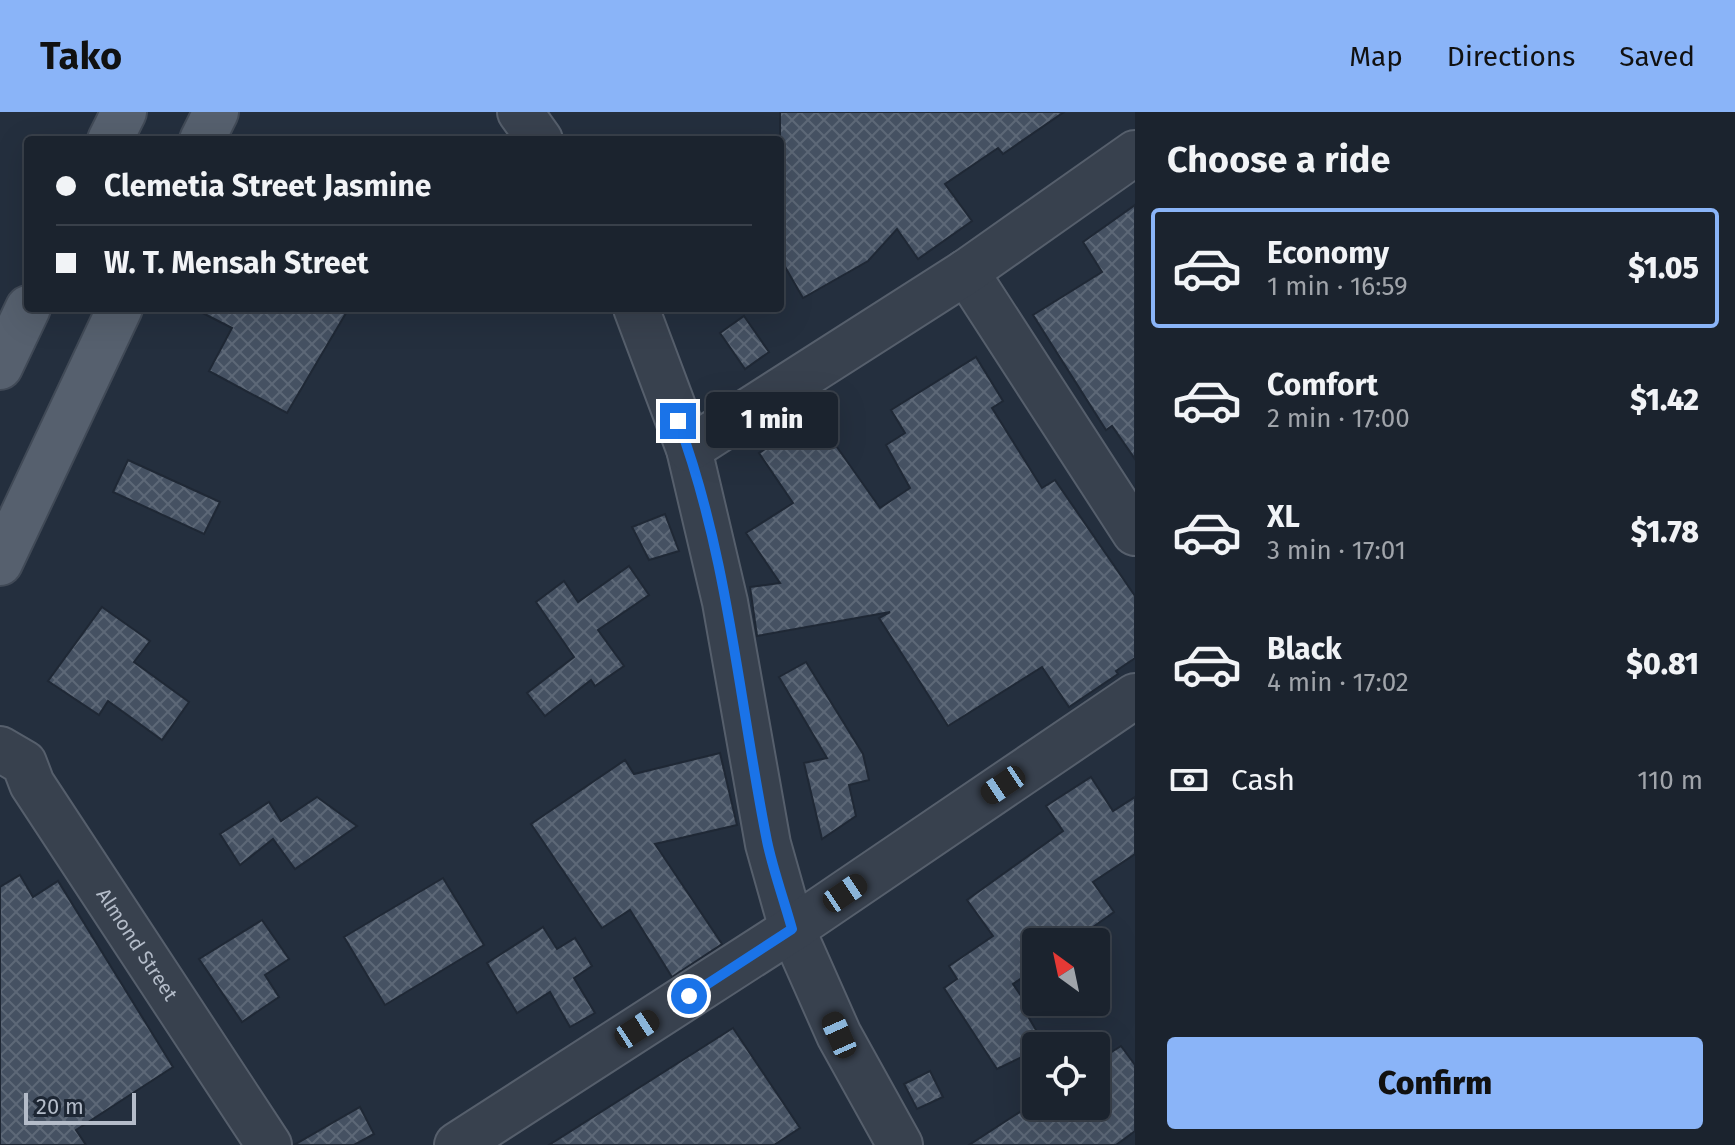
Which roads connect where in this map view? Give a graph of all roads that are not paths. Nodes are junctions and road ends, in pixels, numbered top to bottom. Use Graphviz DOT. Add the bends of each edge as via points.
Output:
graph roads {
  1 [pos="124,112"];
  2 [pos="216,112"];
  3 [pos="520,112"];
  4 [pos="112,136"];
  5 [pos="204,136"];
  6 [pos="537,136"];
  7 [pos="1135,153"];
  8 [pos="966,272"];
  9 [pos="26,312"];
  10 [pos="118,312"];
  11 [pos="638,312"];
  12 [pos="0,367"];
  13 [pos="689,449"];
  14 [pos="1135,533"];
  15 [pos="0,563"];
  16 [pos="1135,696"];
  17 [pos="0,749"];
  18 [pos="792,929"];
  19 [pos="269,1145"];
  20 [pos="457,1145"];
  21 [pos="900,1145"];
  1 -- 4 [label="main road"];
  2 -- 5 [label="main road"];
  3 -- 6 [label="street"];
  7 -- 8 [label="street"];
  8 -- 13 [label="street"];
  8 -- 14 [label="street"];
  9 -- 12 [label="main road"];
  10 -- 15 [label="main road"];
  11 -- 13 [label="street"];
  13 -- 18 [label="street" via="725,602 768,844"];
  16 -- 18 [label="street"];
  17 -- 19 [label="street, Almond Street" via="24,763 32,784"];
  18 -- 20 [label="street"];
  18 -- 21 [label="street" via="839,1035"];
}
